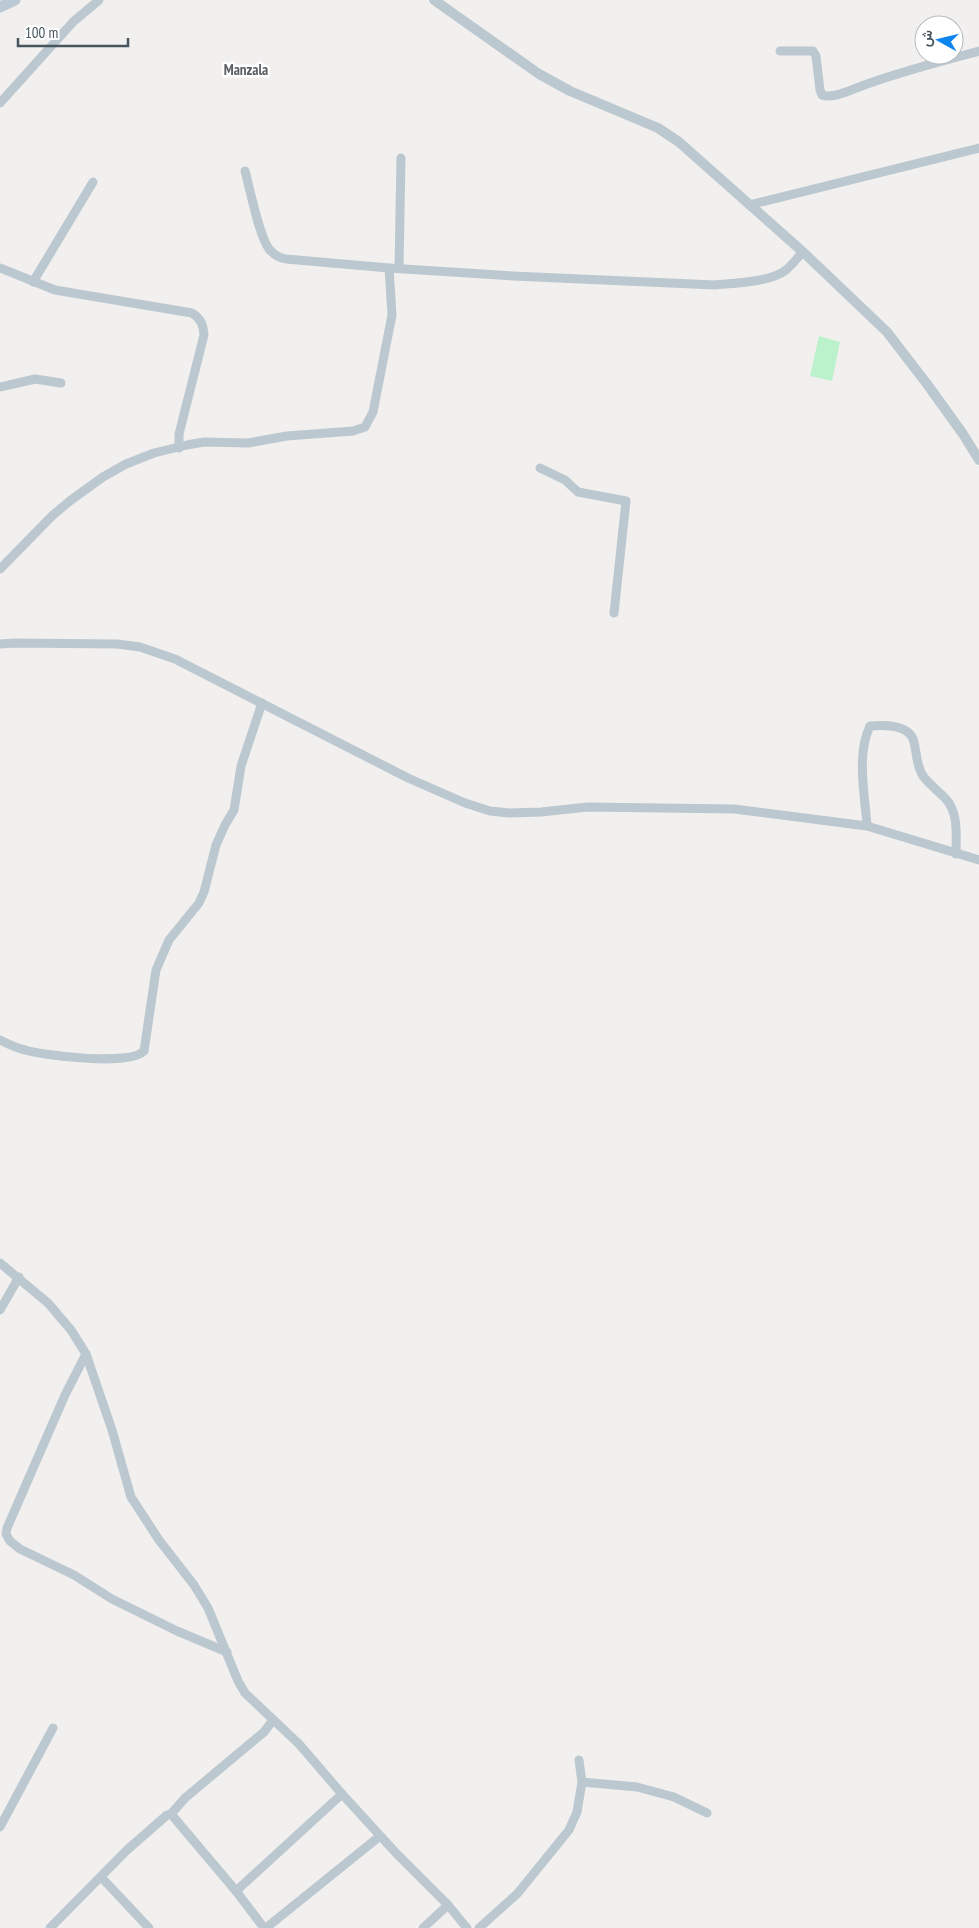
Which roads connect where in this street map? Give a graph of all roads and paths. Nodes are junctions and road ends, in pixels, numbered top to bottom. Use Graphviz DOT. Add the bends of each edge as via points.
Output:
graph roads {
  1 [pos="15,0"];
  2 [pos="99,0"];
  3 [pos="434,0"];
  4 [pos="0,7"];
  5 [pos="780,51"];
  6 [pos="979,51"];
  7 [pos="3,92"];
  8 [pos="0,103"];
  9 [pos="979,148"];
  10 [pos="401,158"];
  11 [pos="244,171"];
  12 [pos="93,182"];
  13 [pos="750,204"];
  14 [pos="803,252"];
  15 [pos="0,268"];
  16 [pos="388,268"];
  17 [pos="399,268"];
  18 [pos="33,282"];
  19 [pos="62,383"];
  20 [pos="0,386"];
  21 [pos="179,448"];
  22 [pos="979,460"];
  23 [pos="540,468"];
  24 [pos="0,570"];
  25 [pos="614,614"];
  26 [pos="0,644"];
  27 [pos="262,703"];
  28 [pos="867,826"];
  29 [pos="956,854"];
  30 [pos="979,860"];
  31 [pos="0,1040"];
  32 [pos="0,1262"];
  33 [pos="19,1277"];
  34 [pos="0,1310"];
  35 [pos="86,1354"];
  36 [pos="228,1652"];
  37 [pos="274,1720"];
  38 [pos="53,1728"];
  39 [pos="579,1760"];
  40 [pos="582,1782"];
  41 [pos="342,1794"];
  42 [pos="707,1813"];
  43 [pos="171,1814"];
  44 [pos="0,1827"];
  45 [pos="380,1836"];
  46 [pos="102,1878"];
  47 [pos="236,1892"];
  48 [pos="448,1905"];
  49 [pos="50,1928"];
  50 [pos="149,1928"];
  51 [pos="265,1928"];
  52 [pos="423,1928"];
  53 [pos="467,1928"];
  54 [pos="479,1928"];
  1 -- 4 [label="main road"];
  2 -- 7 [label="street"];
  3 -- 13 [label="street" via="539,74 672,137"];
  5 -- 6 [label="street" via="813,51 820,90 827,96"];
  7 -- 8 [label="street"];
  9 -- 13 [label="street"];
  10 -- 17 [label="street"];
  11 -- 16 [label="street" via="262,234 269,249 278,257"];
  12 -- 18 [label="street"];
  13 -- 14 [label="street"];
  14 -- 17 [label="street" via="785,271 773,276 715,285"];
  14 -- 22 [label="street" via="886,332 932,391"];
  15 -- 18 [label="street"];
  16 -- 17 [label="street"];
  16 -- 21 [label="street" via="392,315 373,412 365,427 248,443 204,442"];
  18 -- 21 [label="street" via="55,290 192,313 200,318 204,334 179,434"];
  19 -- 20 [label="street" via="34,379"];
  21 -- 24 [label="street" via="154,453 103,477 53,515"];
  23 -- 25 [label="street" via="564,480 578,492 626,501"];
  26 -- 27 [label="street" via="92,643 140,647 175,659"];
  27 -- 28 [label="street" via="408,778 465,803 490,810 509,813 588,807 734,809"];
  27 -- 31 [label="street" via="240,766 234,810 216,845 204,892 169,940 156,970 144,1051 139,1056 91,1059 25,1050"];
  28 -- 29 [label="street"];
  28 -- 29 [label="street" via="863,771 866,734 870,726 903,729 914,741 923,776 951,807 955,819"];
  29 -- 30 [label="street"];
  32 -- 33 [label="street"];
  33 -- 34 [label="street"];
  33 -- 35 [label="street" via="48,1303"];
  35 -- 36 [label="street" via="110,1421 131,1497 194,1585"];
  35 -- 36 [label="street" via="65,1395 6,1534 20,1548 74,1575 112,1599"];
  36 -- 37 [label="street" via="245,1693"];
  37 -- 41 [label="street"];
  37 -- 43 [label="street"];
  38 -- 44 [label="street"];
  39 -- 40 [label="street"];
  40 -- 42 [label="street" via="637,1787 674,1797"];
  40 -- 54 [label="street" via="577,1812 569,1830 517,1894"];
  41 -- 45 [label="street"];
  41 -- 47 [label="street"];
  43 -- 46 [label="street" via="127,1850"];
  43 -- 47 [label="street"];
  45 -- 48 [label="street"];
  45 -- 51 [label="street"];
  46 -- 49 [label="street"];
  46 -- 50 [label="street"];
  47 -- 51 [label="street"];
  48 -- 52 [label="street"];
  48 -- 53 [label="street"];
}
